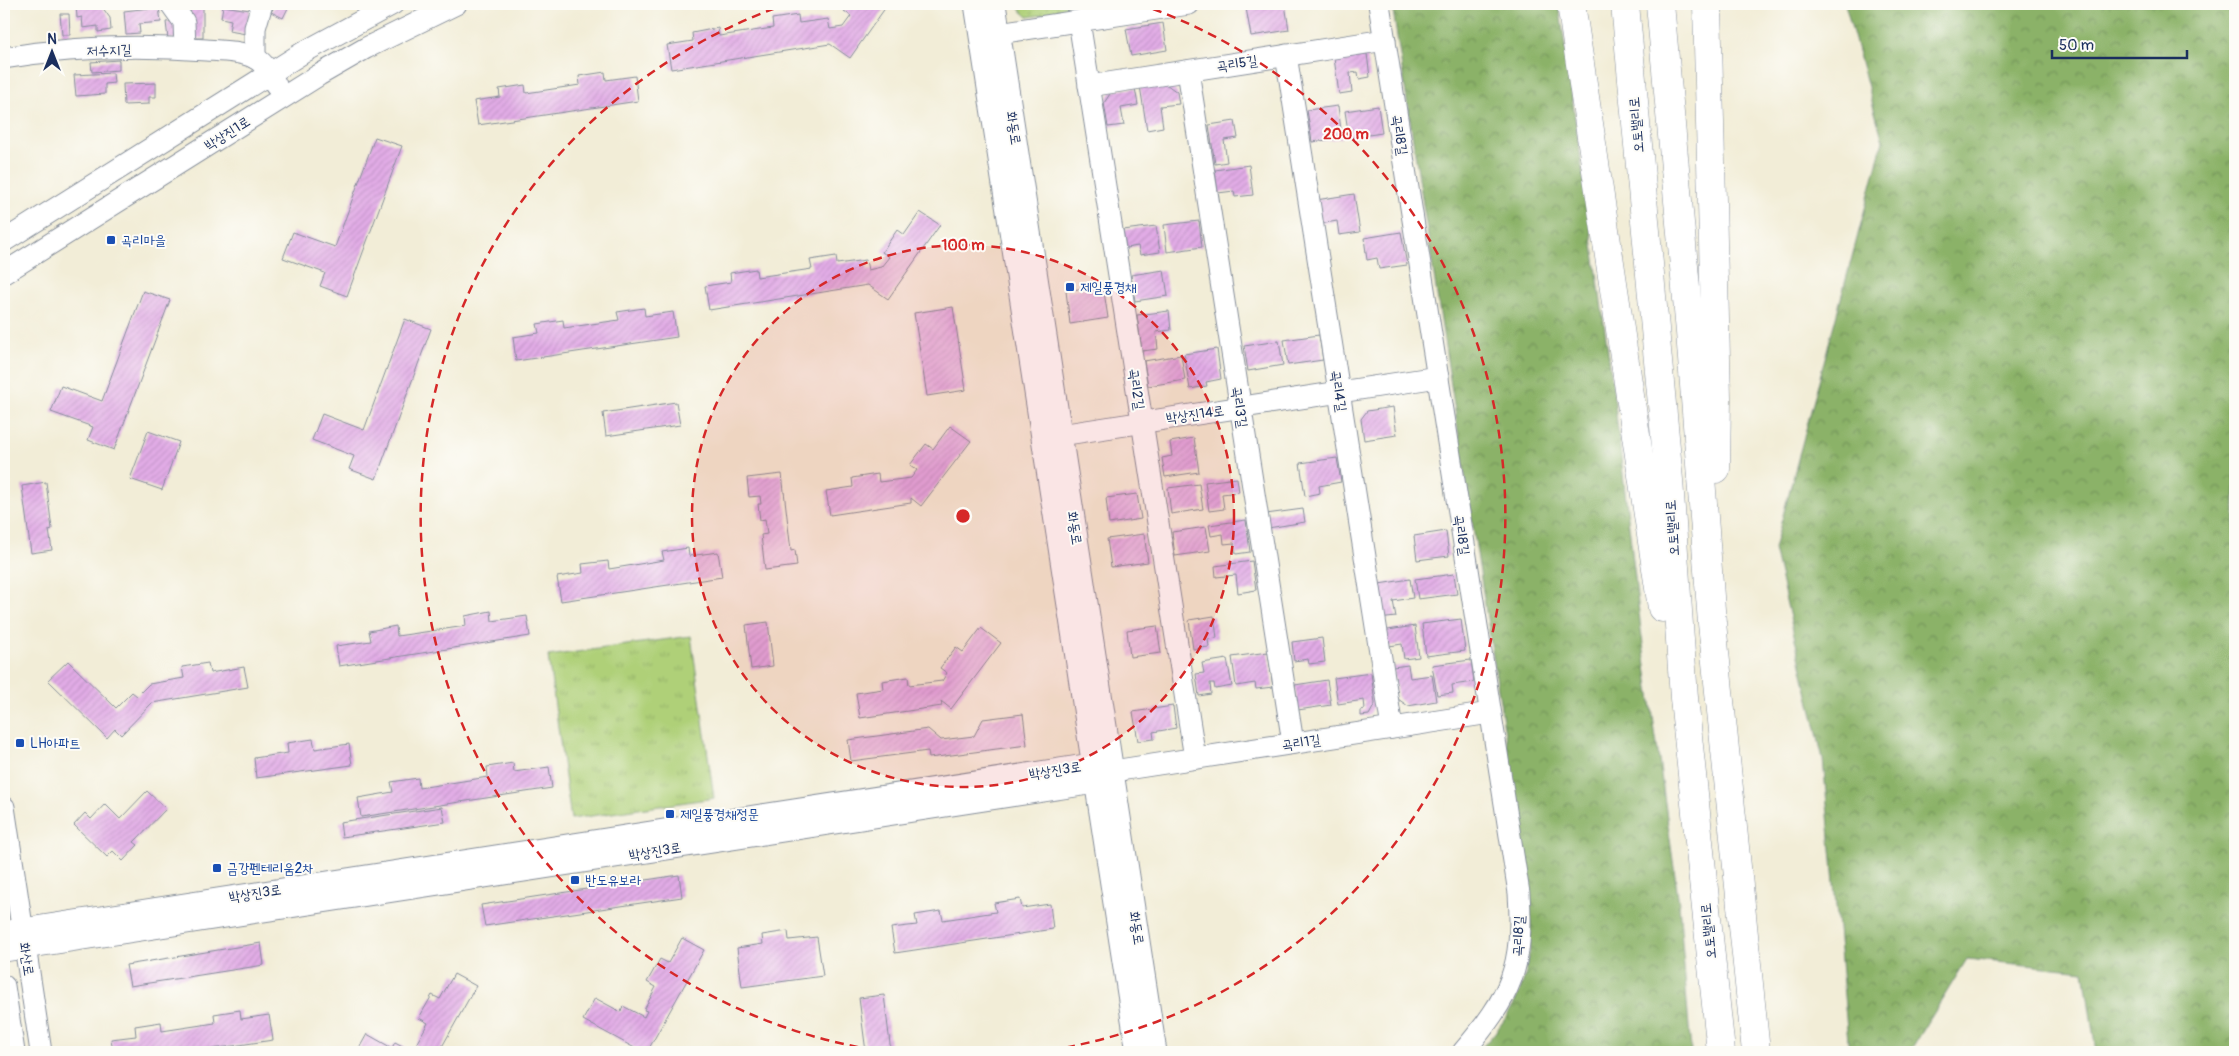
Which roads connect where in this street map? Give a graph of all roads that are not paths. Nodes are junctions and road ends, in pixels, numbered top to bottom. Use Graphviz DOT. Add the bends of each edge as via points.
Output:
graph roads {
  1 [pos="171,4"];
  2 [pos="262,4"];
  3 [pos="393,4"];
  4 [pos="456,4"];
  5 [pos="976,4"];
  6 [pos="995,4"];
  7 [pos="1189,4"];
  8 [pos="1379,4"];
  9 [pos="1571,4"];
  10 [pos="1625,4"];
  11 [pos="1660,4"];
  12 [pos="1706,4"];
  13 [pos="1079,20"];
  14 [pos="999,33"];
  15 [pos="1385,40"];
  16 [pos="185,48"];
  17 [pos="1286,55"];
  18 [pos="4,58"];
  19 [pos="254,58"];
  20 [pos="1188,71"];
  21 [pos="270,74"];
  22 [pos="1089,86"];
  23 [pos="284,97"];
  24 [pos="4,241"];
  25 [pos="4,273"];
  26 [pos="1438,377"];
  27 [pos="1339,392"];
  28 [pos="1240,407"];
  29 [pos="1142,422"];
  30 [pos="1052,436"];
  31 [pos="1712,623"];
  32 [pos="1490,712"];
  33 [pos="1392,728"];
  34 [pos="1293,743"];
  35 [pos="1689,746"];
  36 [pos="1195,758"];
  37 [pos="1113,770"];
  38 [pos="1094,774"];
  39 [pos="4,807"];
  40 [pos="17,936"];
  41 [pos="4,951"];
  42 [pos="4,986"];
  43 [pos="14,1052"];
  44 [pos="41,1052"];
  45 [pos="1136,1052"];
  46 [pos="1156,1052"];
  47 [pos="1463,1052"];
  48 [pos="1721,1052"];
  49 [pos="1756,1052"];
  1 -- 16 [label="street" via="184,22"];
  2 -- 19 [label="street" via="255,28"];
  3 -- 21 [label="street, 박상진1로"];
  4 -- 23 [label="street, 박상진1로" via="366,48"];
  5 -- 30 [label="street, 화동로"];
  6 -- 14 [label="street, 화동로"];
  7 -- 13 [label="street"];
  8 -- 15 [label="street, 곡리8길"];
  9 -- 35 [label="highway" via="1660,599"];
  10 -- 35 [label="highway, 오토밸리로" via="1669,480"];
  11 -- 31 [label="highway"];
  12 -- 31 [label="highway" via="1717,398"];
  13 -- 14 [label="street"];
  13 -- 22 [label="street, 곡리2길"];
  14 -- 30 [label="street, 화동로"];
  15 -- 17 [label="street, 곡리5길"];
  15 -- 26 [label="street, 곡리8길"];
  16 -- 18 [label="street, 저수지길" via="91,50"];
  16 -- 19 [label="street, 저수지길" via="239,53"];
  17 -- 20 [label="street, 곡리5길"];
  17 -- 27 [label="street, 곡리4길"];
  19 -- 21 [label="street"];
  20 -- 22 [label="street, 곡리5길"];
  20 -- 28 [label="street, 곡리3길"];
  21 -- 23 [label="street"];
  21 -- 24 [label="street, 박상진1로"];
  22 -- 29 [label="street, 곡리2길"];
  23 -- 25 [label="street, 박상진1로"];
  26 -- 27 [label="street, 박상진14로"];
  26 -- 32 [label="street, 곡리8길"];
  27 -- 28 [label="street, 박상진14로"];
  27 -- 33 [label="street, 곡리4길"];
  28 -- 29 [label="street, 박상진14로"];
  28 -- 34 [label="street, 곡리3길"];
  29 -- 30 [label="street, 박상진14로"];
  29 -- 36 [label="street, 곡리2길"];
  30 -- 37 [label="street, 화동로"];
  30 -- 38 [label="street, 화동로"];
  31 -- 49 [label="highway"];
  32 -- 33 [label="street, 곡리1길"];
  32 -- 47 [label="street, 곡리8길" via="1518,893 1520,942 1510,985 1494,1013"];
  33 -- 34 [label="street, 곡리1길"];
  34 -- 36 [label="street, 곡리1길"];
  35 -- 48 [label="highway, 오토밸리로"];
  36 -- 37 [label="street, 곡리1길"];
  37 -- 38 [label="street, 박상진3로"];
  37 -- 46 [label="street, 화동로"];
  38 -- 40 [label="street, 박상진3로"];
  38 -- 45 [label="street, 화동로"];
  39 -- 40 [label="street, 화산로"];
  40 -- 41 [label="street, 박상진3로"];
  40 -- 44 [label="street, 화산로"];
  42 -- 43 [label="street, 화산로"];
}
